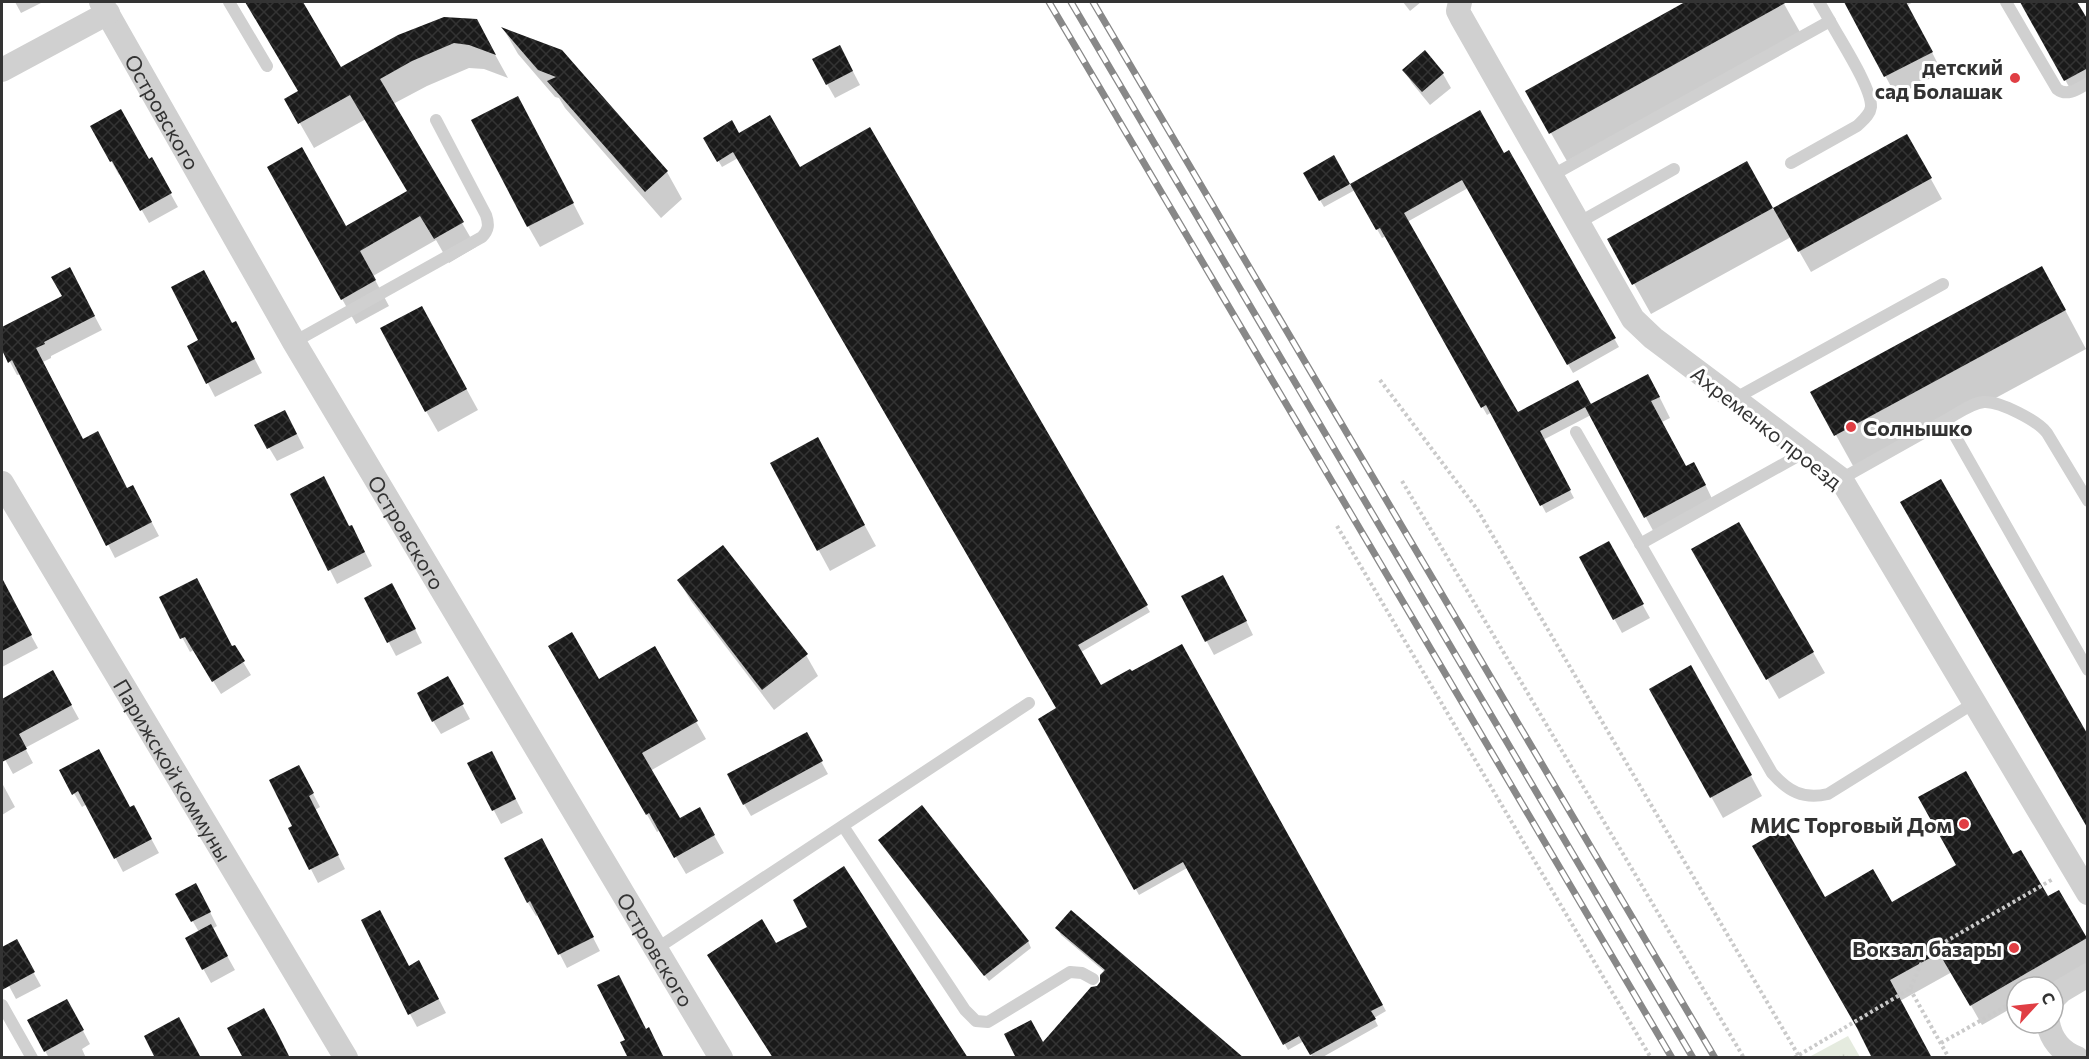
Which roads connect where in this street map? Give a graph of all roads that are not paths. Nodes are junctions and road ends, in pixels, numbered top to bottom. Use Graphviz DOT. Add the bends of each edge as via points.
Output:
graph roads {
  1 [pos="229,2"];
  2 [pos="1460,2"];
  3 [pos="1819,2"];
  4 [pos="2006,2"];
  5 [pos="105,7"];
  6 [pos="1830,21"];
  7 [pos="267,66"];
  8 [pos="2,70"];
  9 [pos="2088,83"];
  10 [pos="436,120"];
  11 [pos="1791,163"];
  12 [pos="1674,169"];
  13 [pos="1551,176"];
  14 [pos="1578,224"];
  15 [pos="1943,284"];
  16 [pos="294,342"];
  17 [pos="1734,399"];
  18 [pos="1946,420"];
  19 [pos="1576,432"];
  20 [pos="1805,452"];
  21 [pos="1841,479"];
  22 [pos="2,483"];
  23 [pos="2088,501"];
  24 [pos="1640,544"];
  25 [pos="2088,670"];
  26 [pos="1029,703"];
  27 [pos="1974,703"];
  28 [pos="843,826"];
  29 [pos="2088,893"];
  30 [pos="656,949"];
  31 [pos="2088,975"];
  32 [pos="1093,979"];
  33 [pos="2065,988"];
  34 [pos="2,1005"];
  35 [pos="2055,1039"];
  36 [pos="32,1058"];
  37 [pos="346,1058"];
  38 [pos="721,1058"];
  39 [pos="2078,1058"];
  1 -- 7 [label="lane"];
  2 -- 13 [label="street, Ахременко проезд" via="1461,17"];
  3 -- 6 [label="lane"];
  4 -- 9 [label="lane" via="2056,89 2067,93"];
  5 -- 8 [label="street"];
  5 -- 16 [label="street, Островского"];
  6 -- 11 [label="lane" via="1867,89 1871,109 1857,126"];
  6 -- 13 [label="lane"];
  10 -- 16 [label="lane" via="486,215 486,233"];
  12 -- 14 [label="lane"];
  13 -- 14 [label="street, Ахременко проезд"];
  14 -- 17 [label="street, Ахременко проезд" via="1639,327"];
  15 -- 17 [label="lane"];
  16 -- 30 [label="street, Островского"];
  17 -- 20 [label="street, Ахременко проезд"];
  18 -- 21 [label="lane"];
  18 -- 23 [label="lane" via="1984,402 2035,422 2047,433"];
  18 -- 25 [label="lane"];
  19 -- 24 [label="lane"];
  20 -- 21 [label="street, Ахременко проезд"];
  20 -- 24 [label="lane"];
  21 -- 27 [label="street, Ахременко проезд"];
  22 -- 37 [label="street, Парижской коммуны"];
  24 -- 27 [label="lane" via="1772,773 1798,795 1828,794"];
  26 -- 28 [label="lane"];
  27 -- 29 [label="street, Ахременко проезд"];
  28 -- 30 [label="lane"];
  28 -- 32 [label="lane" via="976,1022 988,1022 1070,972"];
  30 -- 38 [label="street, Островского"];
  31 -- 33 [label="street"];
  34 -- 36 [label="lane"];
  35 -- 39 [label="street" via="2066,1053"];
}
